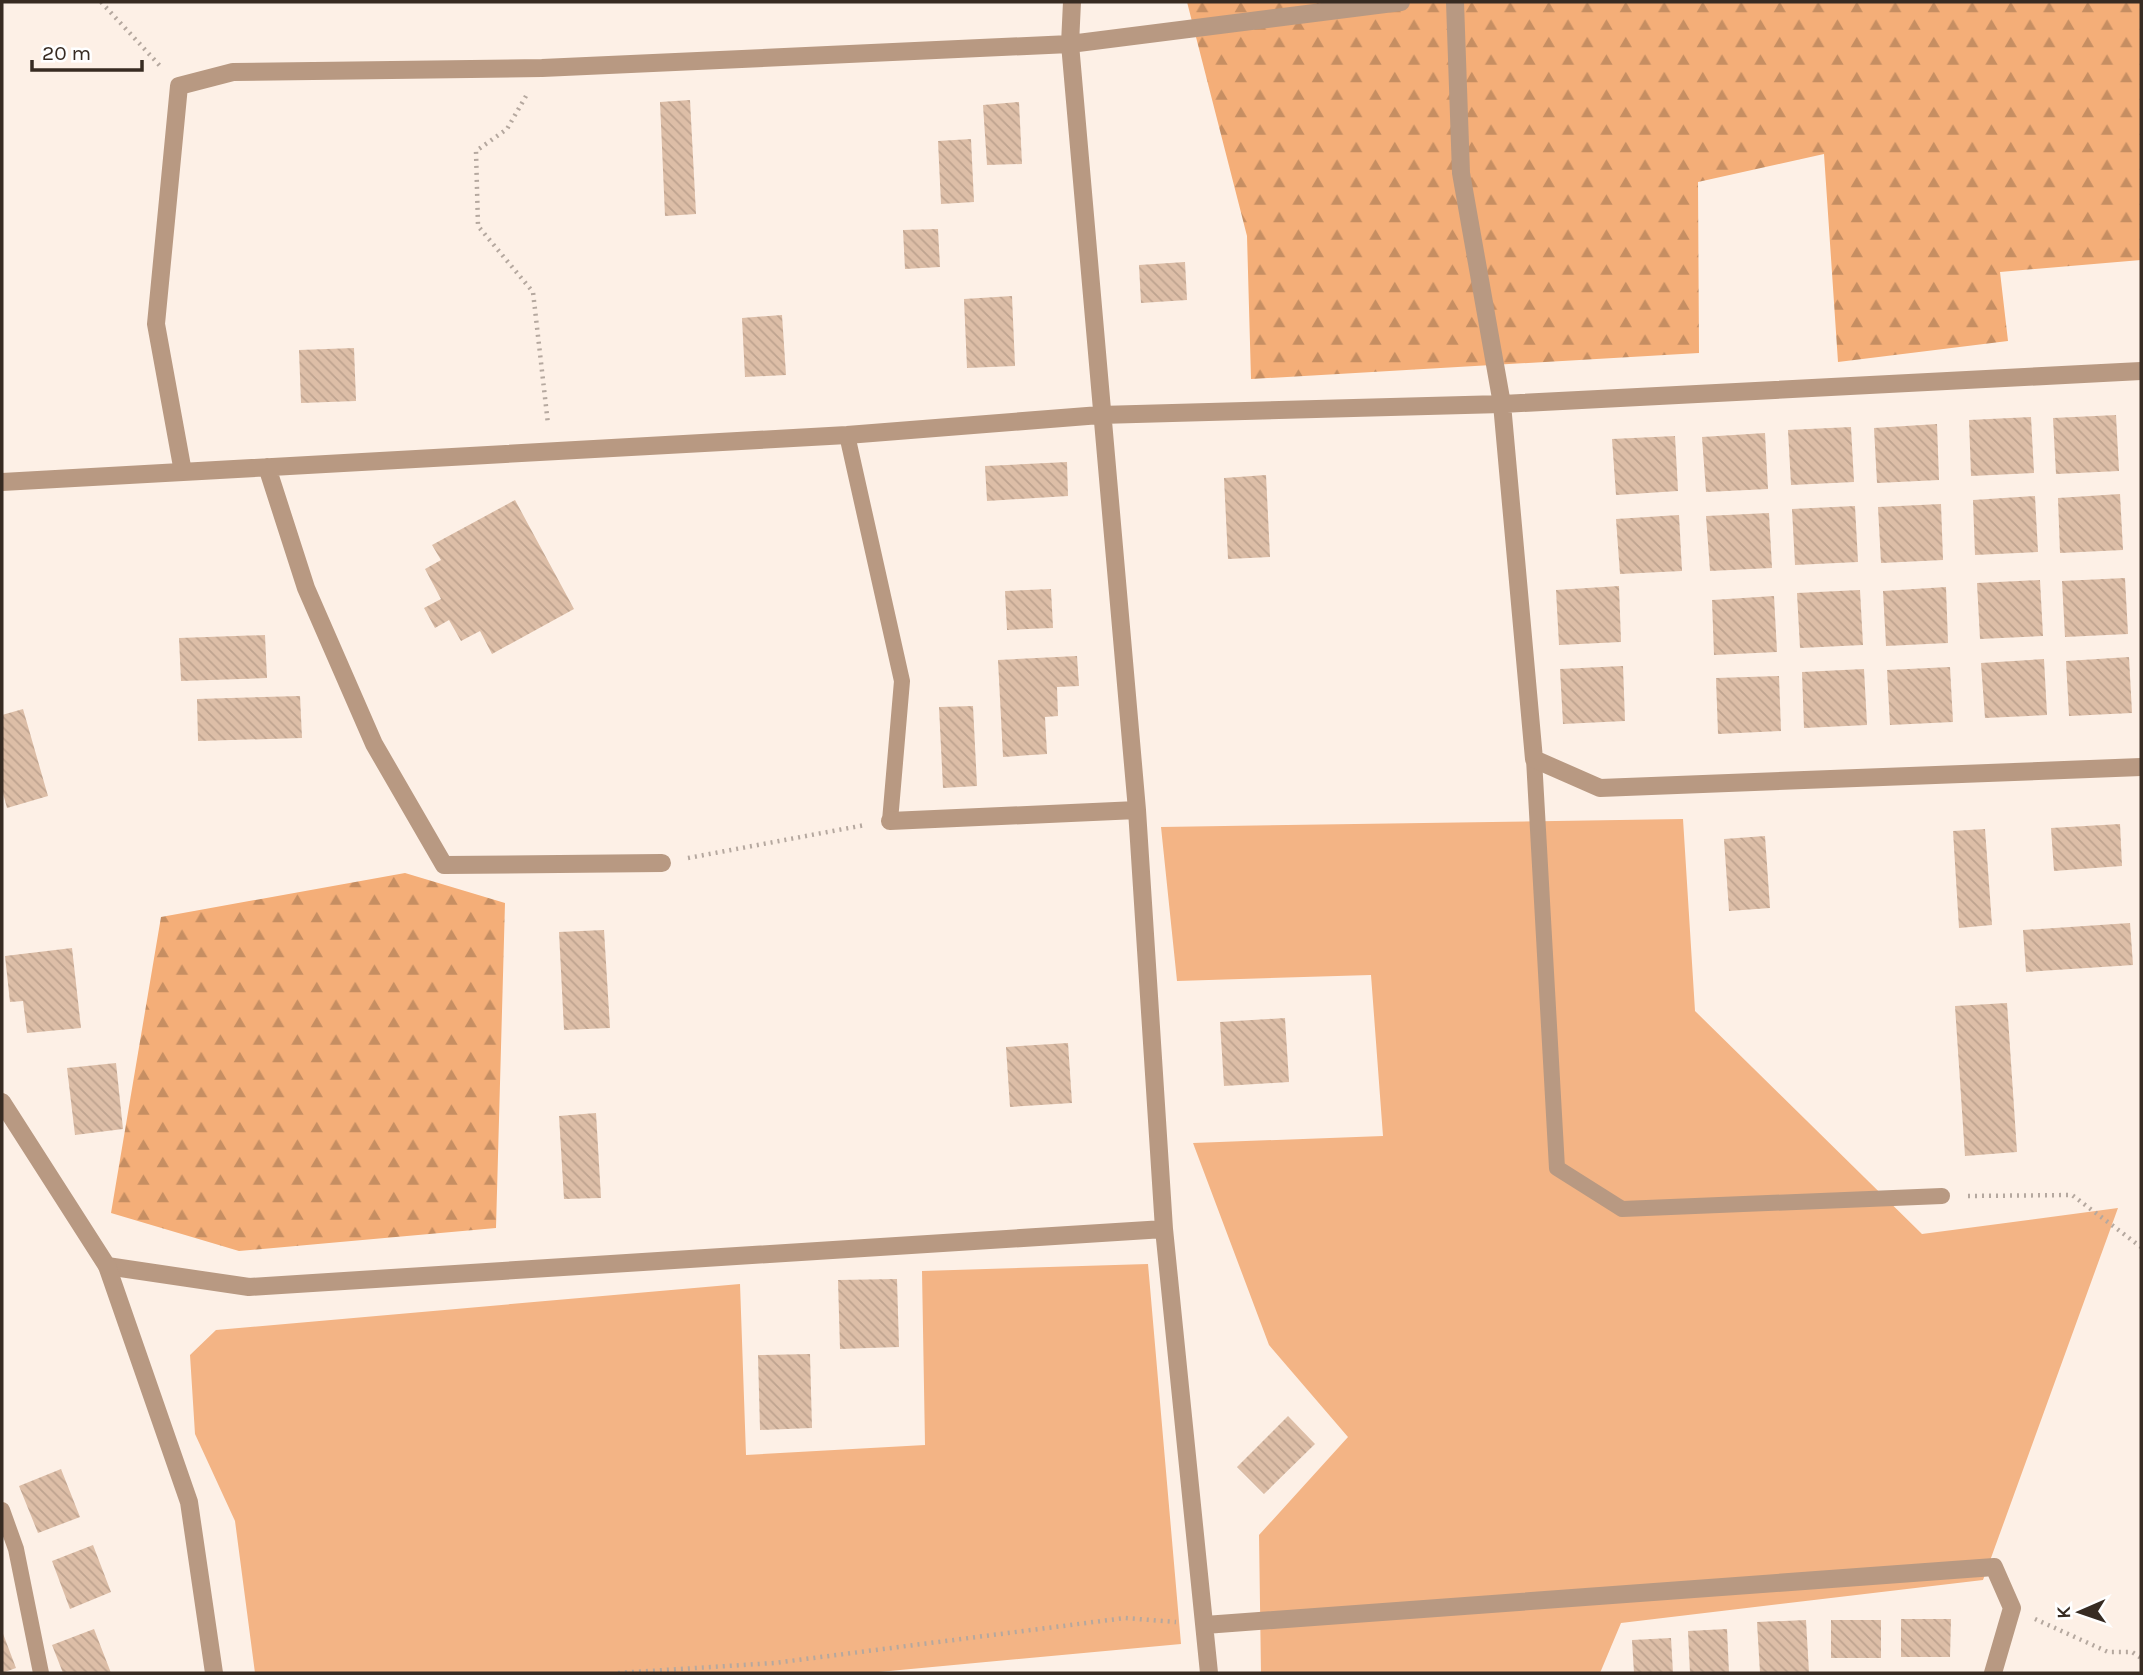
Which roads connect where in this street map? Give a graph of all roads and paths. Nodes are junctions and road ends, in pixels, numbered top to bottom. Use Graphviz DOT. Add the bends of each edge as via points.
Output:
graph roads {
  1 [pos="101,2"];
  2 [pos="1072,2"];
  3 [pos="1401,2"];
  4 [pos="1455,2"];
  5 [pos="1070,44"];
  6 [pos="542,68"];
  7 [pos="179,86"];
  8 [pos="2141,371"];
  9 [pos="1502,404"];
  10 [pos="1100,415"];
  11 [pos="848,435"];
  12 [pos="550,449"];
  13 [pos="267,467"];
  14 [pos="183,472"];
  15 [pos="2,482"];
  16 [pos="1534,759"];
  17 [pos="2141,767"];
  18 [pos="1137,810"];
  19 [pos="890,821"];
  20 [pos="662,863"];
  21 [pos="2,1102"];
  22 [pos="1942,1196"];
  23 [pos="1164,1229"];
  24 [pos="2141,1247"];
  25 [pos="107,1266"];
  26 [pos="2,1510"];
  27 [pos="2012,1608"];
  28 [pos="1205,1625"];
  29 [pos="2141,1658"];
  30 [pos="41,1673"];
  31 [pos="214,1673"];
  32 [pos="618,1673"];
  33 [pos="1209,1673"];
  34 [pos="1993,1673"];
  1 -- 7 [label="path"];
  2 -- 5 [label="street"];
  3 -- 5 [label="street"];
  4 -- 9 [label="street" via="1461,173"];
  5 -- 6 [label="street"];
  5 -- 10 [label="street"];
  6 -- 7 [label="street" via="233,72"];
  6 -- 12 [label="path" via="507,129 476,151 478,226 533,292"];
  7 -- 14 [label="street" via="156,324"];
  8 -- 9 [label="street"];
  9 -- 10 [label="street"];
  9 -- 16 [label="street"];
  10 -- 11 [label="street"];
  10 -- 18 [label="street"];
  11 -- 12 [label="street"];
  11 -- 19 [label="lane" via="902,681"];
  12 -- 13 [label="street"];
  13 -- 14 [label="street"];
  13 -- 20 [label="street" via="306,588 374,744 444,864"];
  14 -- 15 [label="street"];
  16 -- 17 [label="street" via="1600,788"];
  16 -- 22 [label="lane" via="1557,1168 1622,1209"];
  18 -- 19 [label="street"];
  18 -- 23 [label="street"];
  19 -- 20 [label="path"];
  21 -- 25 [label="street"];
  22 -- 24 [label="path" via="2072,1195"];
  23 -- 25 [label="street" via="249,1287"];
  23 -- 28 [label="street"];
  25 -- 31 [label="street" via="189,1502"];
  26 -- 30 [label="lane" via="16,1549"];
  27 -- 28 [label="street" via="1994,1567"];
  27 -- 29 [label="path" via="2108,1652 2133,1652"];
  27 -- 34 [label="street"];
  28 -- 32 [label="path" via="1125,1618 774,1662"];
  28 -- 33 [label="street"];
}
